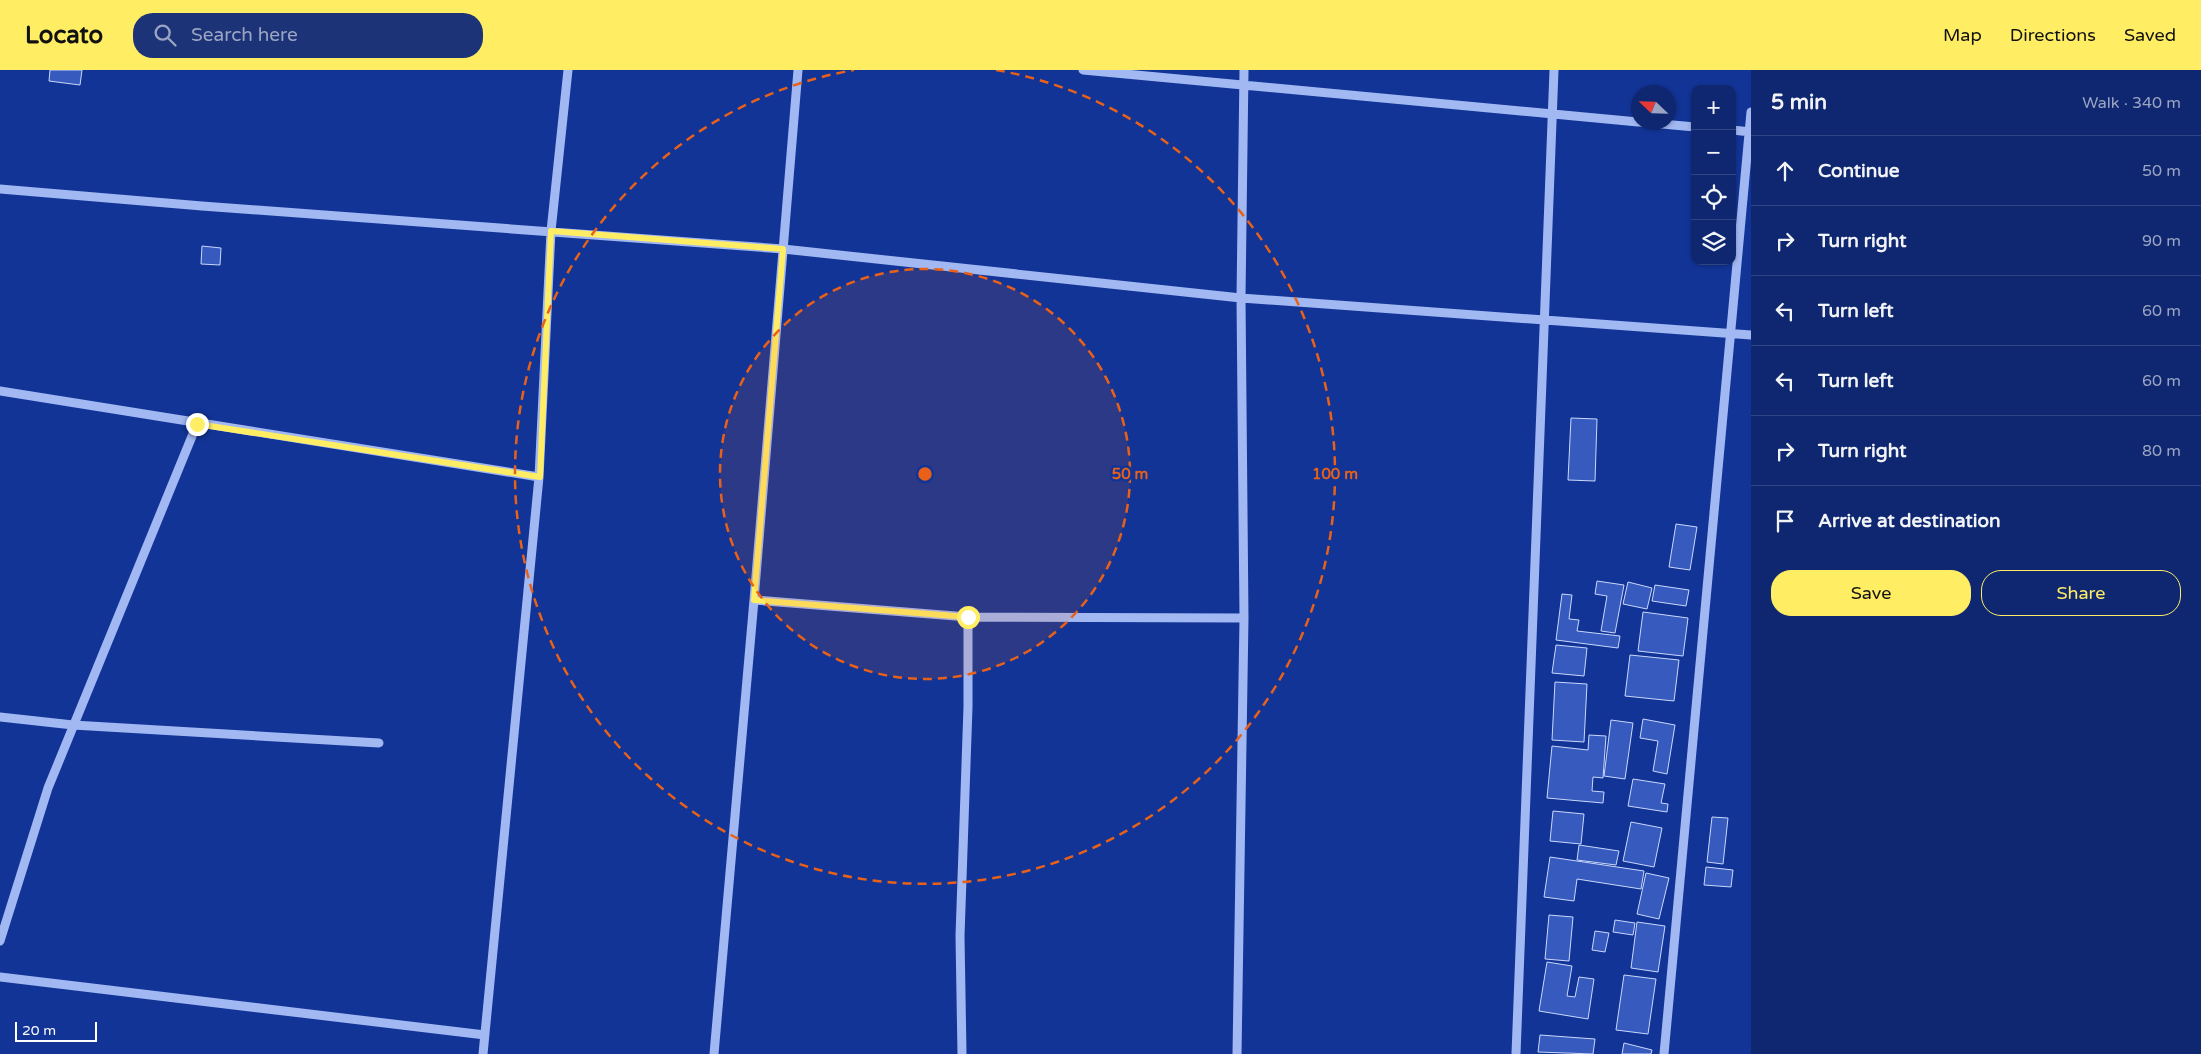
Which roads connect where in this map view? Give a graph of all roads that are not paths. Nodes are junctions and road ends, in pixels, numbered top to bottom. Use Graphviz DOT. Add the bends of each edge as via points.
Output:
graph roads {
  1 [pos="568,70"];
  2 [pos="798,70"];
  3 [pos="1083,70"];
  4 [pos="1244,70"];
  5 [pos="1554,70"];
  6 [pos="1244,85"];
  7 [pos="1751,112"];
  8 [pos="1554,115"];
  9 [pos="1631,121"];
  10 [pos="1676,125"];
  11 [pos="1691,127"];
  12 [pos="1736,130"];
  13 [pos="1750,132"];
  14 [pos="0,189"];
  15 [pos="551,231"];
  16 [pos="783,249"];
  17 [pos="1241,298"];
  18 [pos="1546,320"];
  19 [pos="1731,333"];
  20 [pos="1751,335"];
  21 [pos="0,391"];
  22 [pos="197,424"];
  23 [pos="540,477"];
  24 [pos="754,600"];
  25 [pos="968,617"];
  26 [pos="1244,618"];
  27 [pos="0,717"];
  28 [pos="74,725"];
  29 [pos="379,743"];
  30 [pos="0,941"];
  31 [pos="0,978"];
  32 [pos="485,1035"];
  33 [pos="483,1054"];
  34 [pos="714,1054"];
  35 [pos="962,1054"];
  36 [pos="1237,1054"];
  37 [pos="1516,1054"];
  38 [pos="1664,1054"];
  1 -- 15 [label="street"];
  2 -- 16 [label="street"];
  3 -- 6 [label="street"];
  4 -- 6 [label="street"];
  5 -- 8 [label="street"];
  6 -- 8 [label="street"];
  6 -- 17 [label="street"];
  7 -- 13 [label="street"];
  8 -- 9 [label="street"];
  8 -- 18 [label="street"];
  10 -- 11 [label="street"];
  12 -- 13 [label="street"];
  13 -- 19 [label="street"];
  14 -- 15 [label="street"];
  15 -- 16 [label="street"];
  15 -- 23 [label="street"];
  16 -- 17 [label="street"];
  16 -- 24 [label="street"];
  17 -- 18 [label="street"];
  17 -- 26 [label="street"];
  18 -- 19 [label="street"];
  18 -- 37 [label="street"];
  19 -- 20 [label="street"];
  19 -- 38 [label="street"];
  21 -- 22 [label="street"];
  22 -- 23 [label="street"];
  22 -- 28 [label="street"];
  23 -- 32 [label="street"];
  24 -- 25 [label="street"];
  24 -- 34 [label="street"];
  25 -- 26 [label="street"];
  25 -- 35 [label="street" via="960,936"];
  26 -- 36 [label="street"];
  27 -- 28 [label="street"];
  28 -- 29 [label="street"];
  28 -- 30 [label="street" via="48,788"];
  31 -- 32 [label="street"];
  32 -- 33 [label="street"];
}
